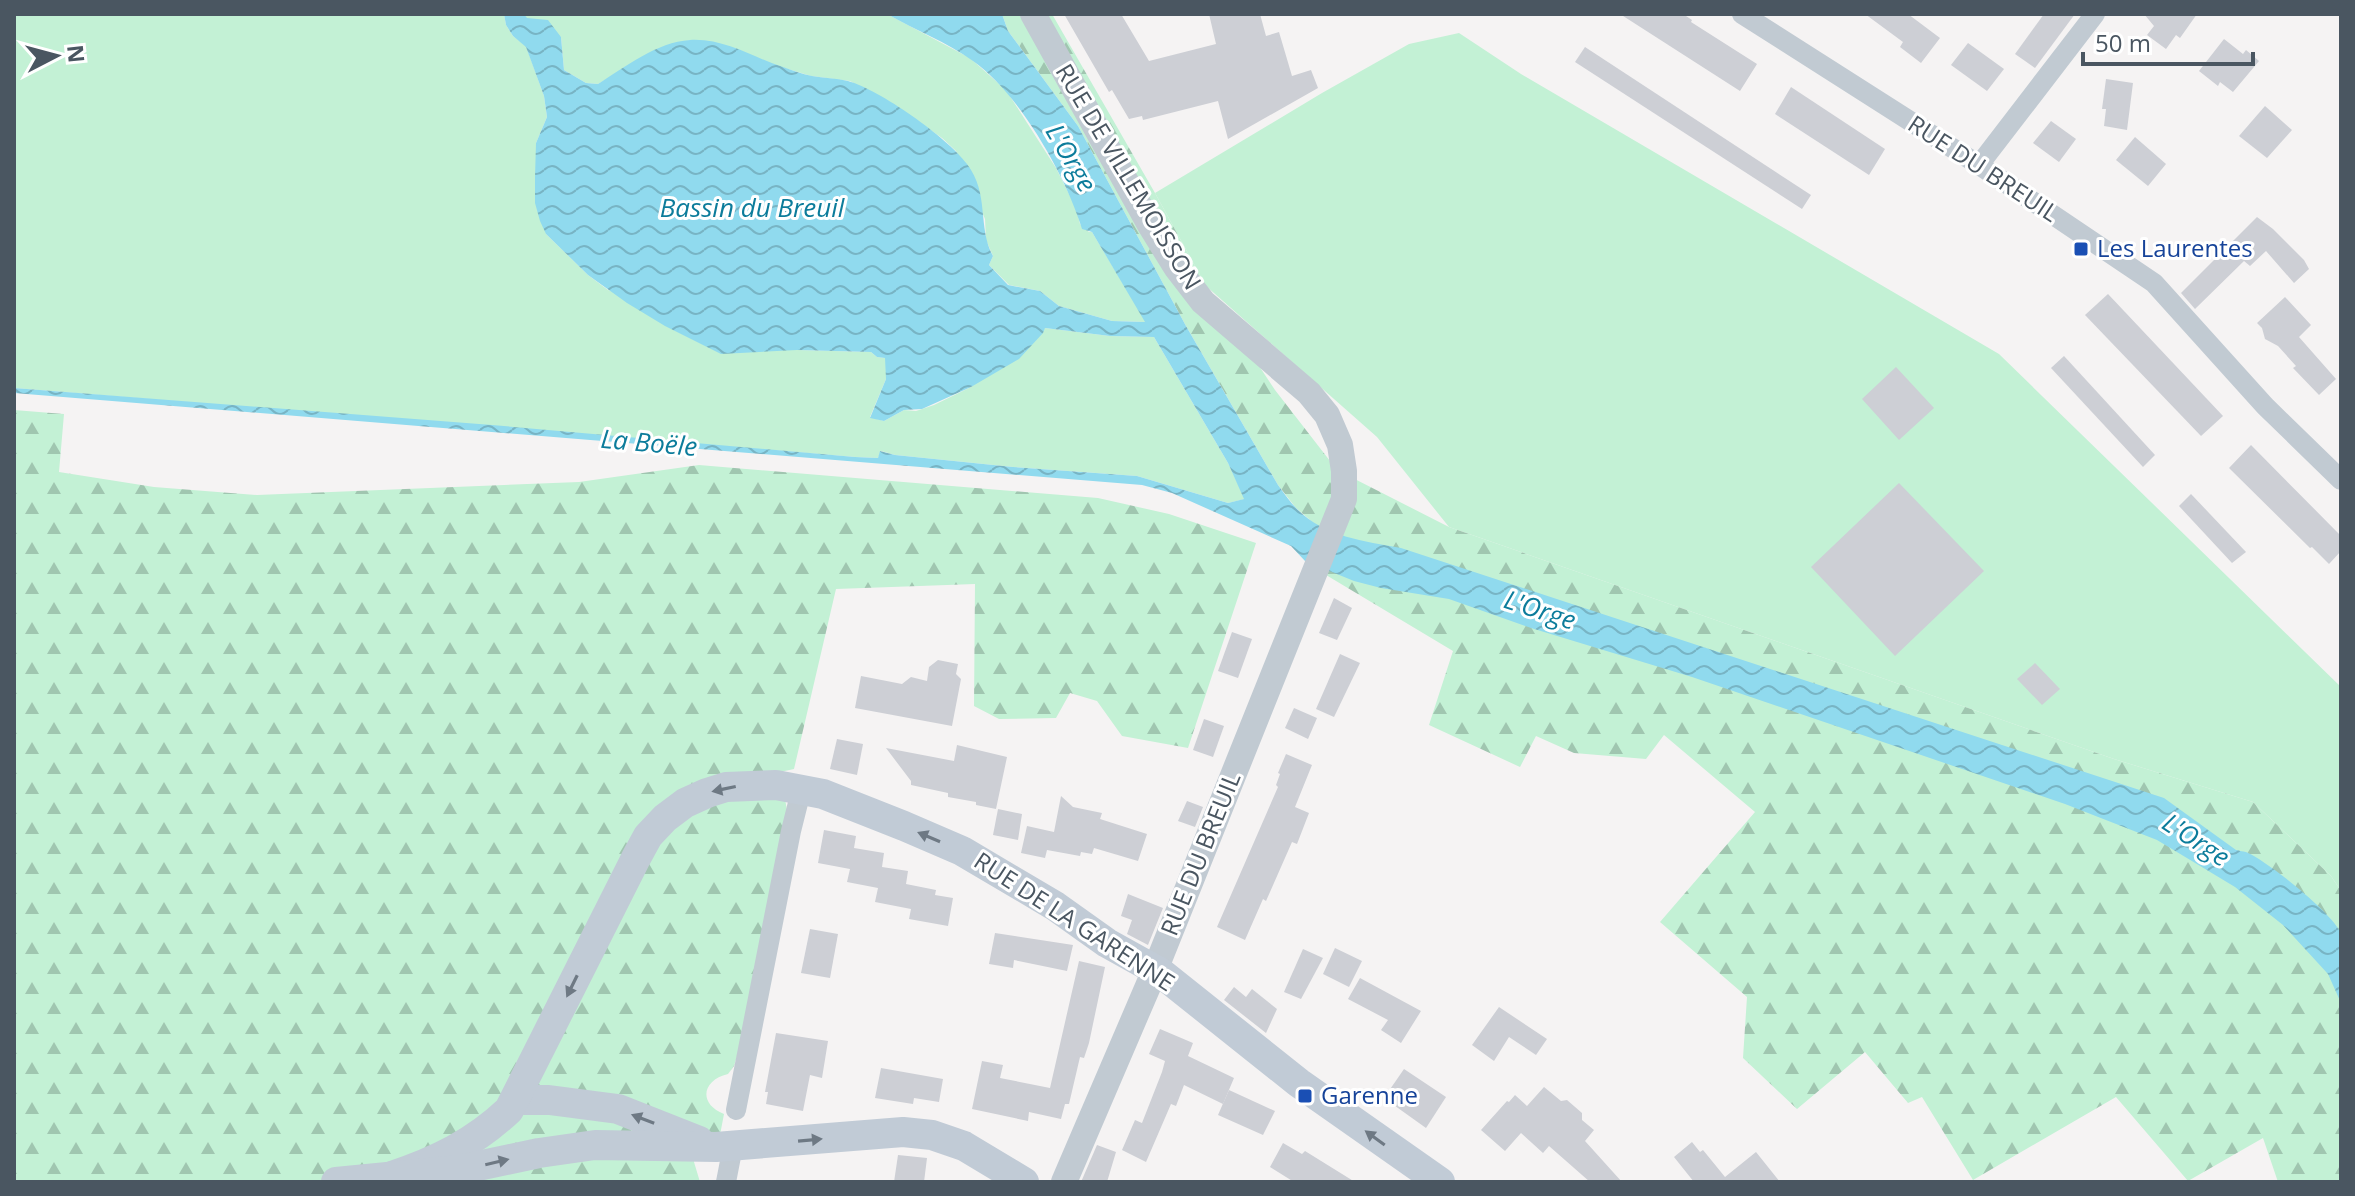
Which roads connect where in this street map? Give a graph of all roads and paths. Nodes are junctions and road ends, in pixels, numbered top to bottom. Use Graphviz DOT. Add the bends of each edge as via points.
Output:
graph roads {
  1 [pos="1033,14"];
  2 [pos="1742,14"];
  3 [pos="2095,14"];
  4 [pos="1979,165"];
  5 [pos="2341,480"];
  6 [pos="1316,569"];
  7 [pos="801,791"];
  8 [pos="1155,970"];
  9 [pos="512,1105"];
  10 [pos="736,1110"];
  11 [pos="724,1146"];
  12 [pos="539,1153"];
  13 [pos="392,1176"];
  14 [pos="336,1182"];
  15 [pos="726,1182"];
  16 [pos="1024,1182"];
  17 [pos="1064,1182"];
  18 [pos="1440,1182"];
  1 -- 6 [label="street, RUE DE VILLEMOISSON" via="1184,278 1203,302 1309,393 1327,415 1340,445 1344,499"];
  2 -- 4 [label="street, RUE DU BREUIL"];
  3 -- 4 [label="street"];
  4 -- 5 [label="street, RUE DU BREUIL" via="2154,283 2265,406"];
  6 -- 8 [label="street, RUE DU BREUIL"];
  8 -- 7 [label="main road, RUE DE LA GARENNE, one-way" via="962,851 823,794"];
  7 -- 9 [label="main road, RUE DE LA GARENNE, one-way" via="776,785 726,787 685,803 648,836"];
  7 -- 10 [label="street"];
  8 -- 17 [label="street, RUE DU BREUIL"];
  18 -- 8 [label="main road, RUE DE LA GARENNE, one-way" via="1299,1083"];
  11 -- 9 [label="main road, one-way" via="618,1109 549,1100"];
  9 -- 12 [label="main road"];
  9 -- 13 [label="main road, RUE DE LA GARENNE" via="491,1127 450,1154"];
  11 -- 12 [label="main road" via="595,1145"];
  11 -- 15 [label="street"];
  11 -- 16 [label="main road, one-way" via="903,1132 932,1135 964,1146"];
  13 -- 12 [label="main road, one-way" via="459,1170"];
  13 -- 14 [label="main road"];
}
